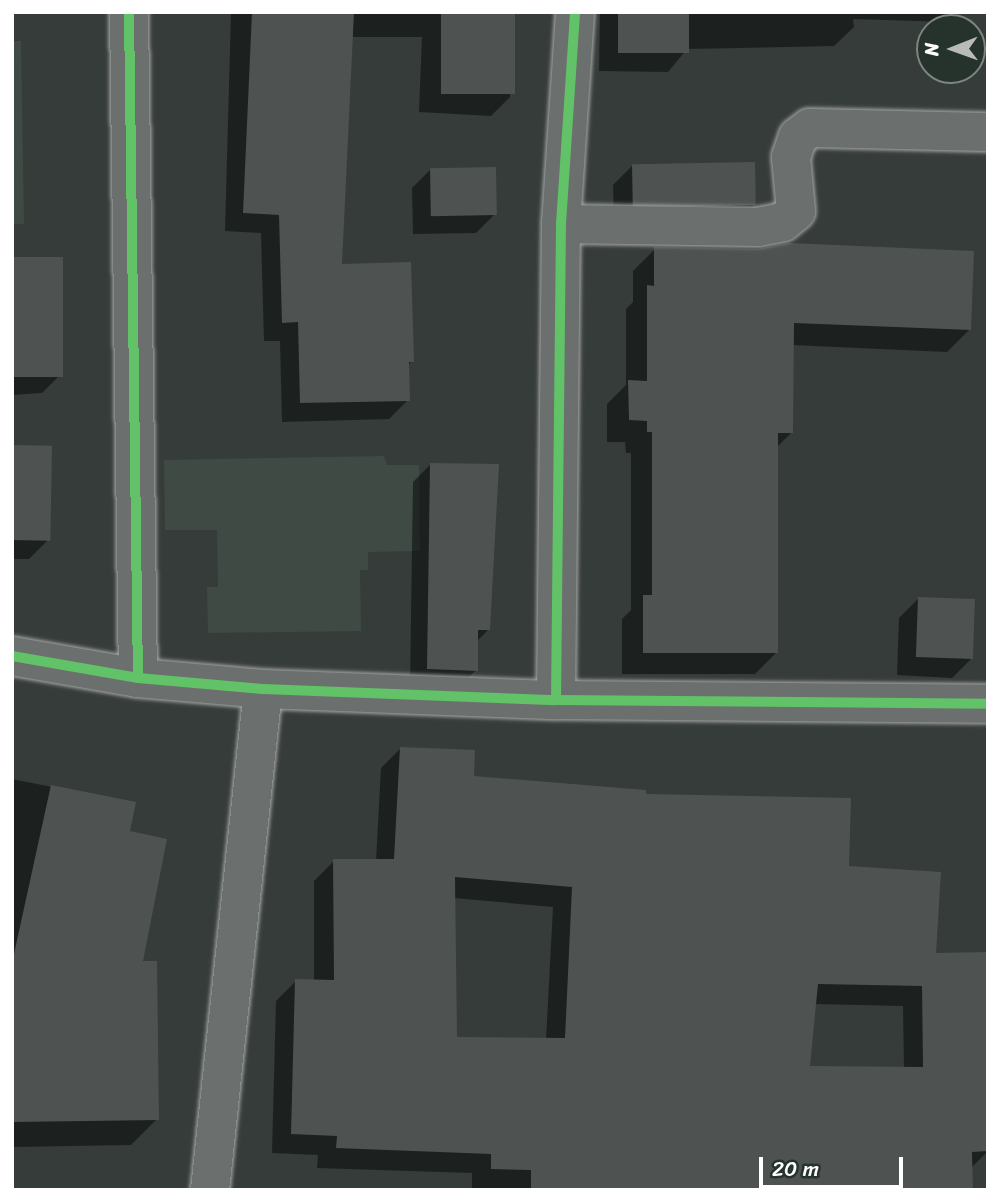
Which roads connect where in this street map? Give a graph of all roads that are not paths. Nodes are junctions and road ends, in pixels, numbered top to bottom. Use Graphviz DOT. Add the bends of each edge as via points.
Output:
graph roads {
  1 [pos="129,12"];
  2 [pos="575,12"];
  3 [pos="988,132"];
  4 [pos="561,224"];
  5 [pos="12,656"];
  6 [pos="138,678"];
  7 [pos="263,689"];
  8 [pos="556,700"];
  9 [pos="988,704"];
  10 [pos="210,1190"];
  1 -- 6 [label="street"];
  2 -- 4 [label="street"];
  3 -- 4 [label="street" via="810,128 798,137 791,157 796,211 783,222 758,227"];
  4 -- 8 [label="street"];
  5 -- 6 [label="street"];
  6 -- 7 [label="street"];
  7 -- 8 [label="street"];
  7 -- 10 [label="street"];
  8 -- 9 [label="street"];
}
